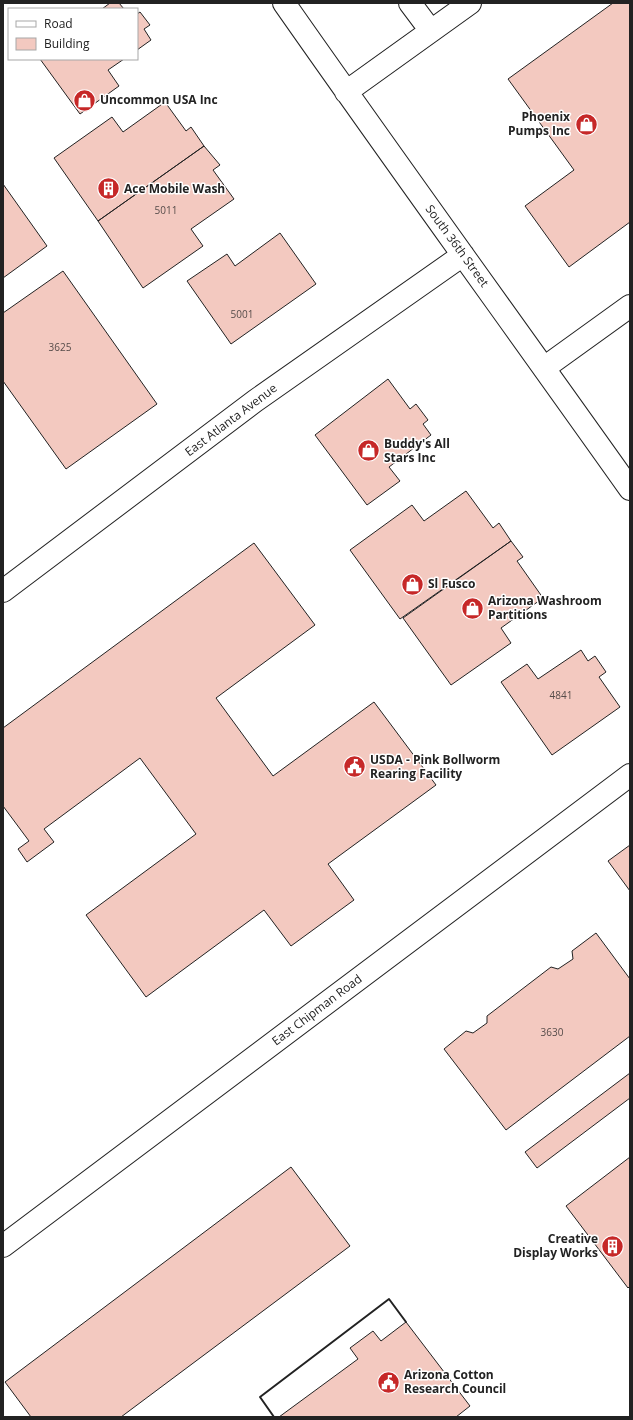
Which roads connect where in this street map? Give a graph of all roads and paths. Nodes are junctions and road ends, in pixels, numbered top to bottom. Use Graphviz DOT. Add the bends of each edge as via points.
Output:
graph roads {
  1 [pos="284,3"];
  2 [pos="410,3"];
  3 [pos="470,3"];
  4 [pos="431,31"];
  5 [pos="346,92"];
  6 [pos="463,255"];
  7 [pos="630,306"];
  8 [pos="544,368"];
  9 [pos="630,489"];
  10 [pos="3,591"];
  11 [pos="630,775"];
  12 [pos="3,1246"];
  1 -- 5 [label="street, South 36th Street"];
  2 -- 4 [label="street"];
  3 -- 4 [label="street"];
  4 -- 5 [label="street"];
  5 -- 6 [label="street, South 36th Street"];
  6 -- 8 [label="street, South 36th Street"];
  6 -- 10 [label="street, East Atlanta Avenue" via="255,402"];
  7 -- 8 [label="street"];
  8 -- 9 [label="street, South 36th Street"];
  11 -- 12 [label="street, East Chipman Road"];
}
